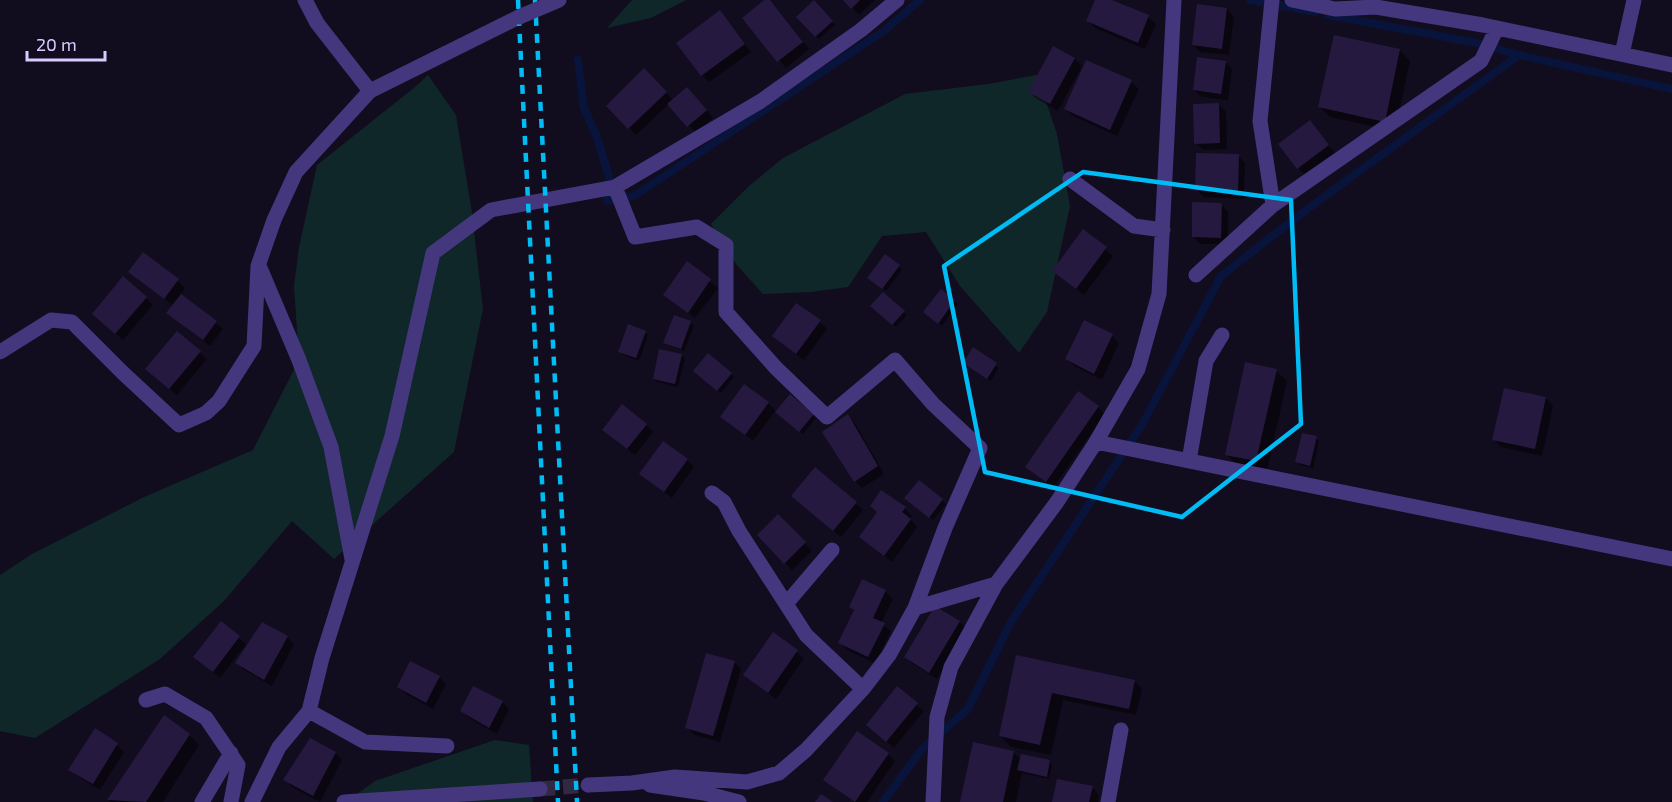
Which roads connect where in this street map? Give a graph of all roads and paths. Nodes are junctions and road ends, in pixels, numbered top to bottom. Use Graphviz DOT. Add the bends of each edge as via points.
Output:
graph roads {
  1 [pos="304,0"];
  2 [pos="559,0"];
  3 [pos="897,0"];
  4 [pos="1272,0"];
  5 [pos="1292,0"];
  6 [pos="1634,0"];
  7 [pos="1174,3"];
  8 [pos="1496,29"];
  9 [pos="1622,54"];
  10 [pos="1672,64"];
  11 [pos="370,91"];
  12 [pos="1070,179"];
  13 [pos="615,188"];
  14 [pos="1273,205"];
  15 [pos="1163,230"];
  16 [pos="258,266"];
  17 [pos="1196,275"];
  18 [pos="1222,335"];
  19 [pos="0,352"];
  20 [pos="1102,443"];
  21 [pos="1189,460"];
  22 [pos="712,493"];
  23 [pos="832,550"];
  24 [pos="1672,559"];
  25 [pos="352,561"];
  26 [pos="996,584"];
  27 [pos="786,604"];
  28 [pos="915,608"];
  29 [pos="863,689"];
  30 [pos="146,700"];
  31 [pos="309,711"];
  32 [pos="1122,730"];
  33 [pos="447,746"];
  34 [pos="231,753"];
  35 [pos="632,783"];
  36 [pos="588,785"];
  37 [pos="540,789"];
  38 [pos="202,802"];
  39 [pos="231,802"];
  40 [pos="252,802"];
  41 [pos="344,802"];
  42 [pos="739,802"];
  43 [pos="933,802"];
  44 [pos="1108,802"];
  1 -- 11 [label="street"];
  2 -- 11 [label="street, bridge" via="469,40"];
  3 -- 13 [label="street" via="761,101"];
  4 -- 14 [label="street" via="1260,121"];
  5 -- 8 [label="street" via="1335,9 1376,7"];
  6 -- 9 [label="street"];
  7 -- 15 [label="street"];
  8 -- 9 [label="street"];
  8 -- 14 [label="street" via="1481,61"];
  9 -- 10 [label="street"];
  11 -- 16 [label="street" via="296,172"];
  12 -- 15 [label="street" via="1134,226"];
  13 -- 25 [label="street" via="491,210 433,253 392,436"];
  13 -- 28 [label="street" via="634,237 697,227 726,245 726,312 827,417 895,360 933,404 980,448"];
  14 -- 17 [label="street"];
  15 -- 20 [label="street" via="1159,294 1138,369"];
  16 -- 19 [label="street" via="254,346 219,401 206,413 179,425 72,322 51,320"];
  16 -- 25 [label="street" via="331,447"];
  18 -- 21 [label="street" via="1206,361"];
  20 -- 21 [label="street"];
  20 -- 26 [label="street"];
  21 -- 24 [label="street"];
  22 -- 27 [label="street" via="724,502"];
  23 -- 27 [label="street"];
  25 -- 31 [label="street"];
  26 -- 28 [label="street"];
  26 -- 43 [label="street" via="951,667 937,717"];
  27 -- 29 [label="street" via="806,635"];
  28 -- 29 [label="street" via="889,655"];
  29 -- 35 [label="street" via="806,750 779,772 747,782 675,777"];
  30 -- 34 [label="street" via="165,693 206,718"];
  31 -- 33 [label="street" via="365,742"];
  31 -- 40 [label="street" via="279,747"];
  32 -- 44 [label="street"];
  34 -- 38 [label="street"];
  34 -- 39 [label="street" via="238,765"];
  35 -- 36 [label="street"];
  35 -- 42 [label="street"];
  37 -- 41 [label="street"];
}
